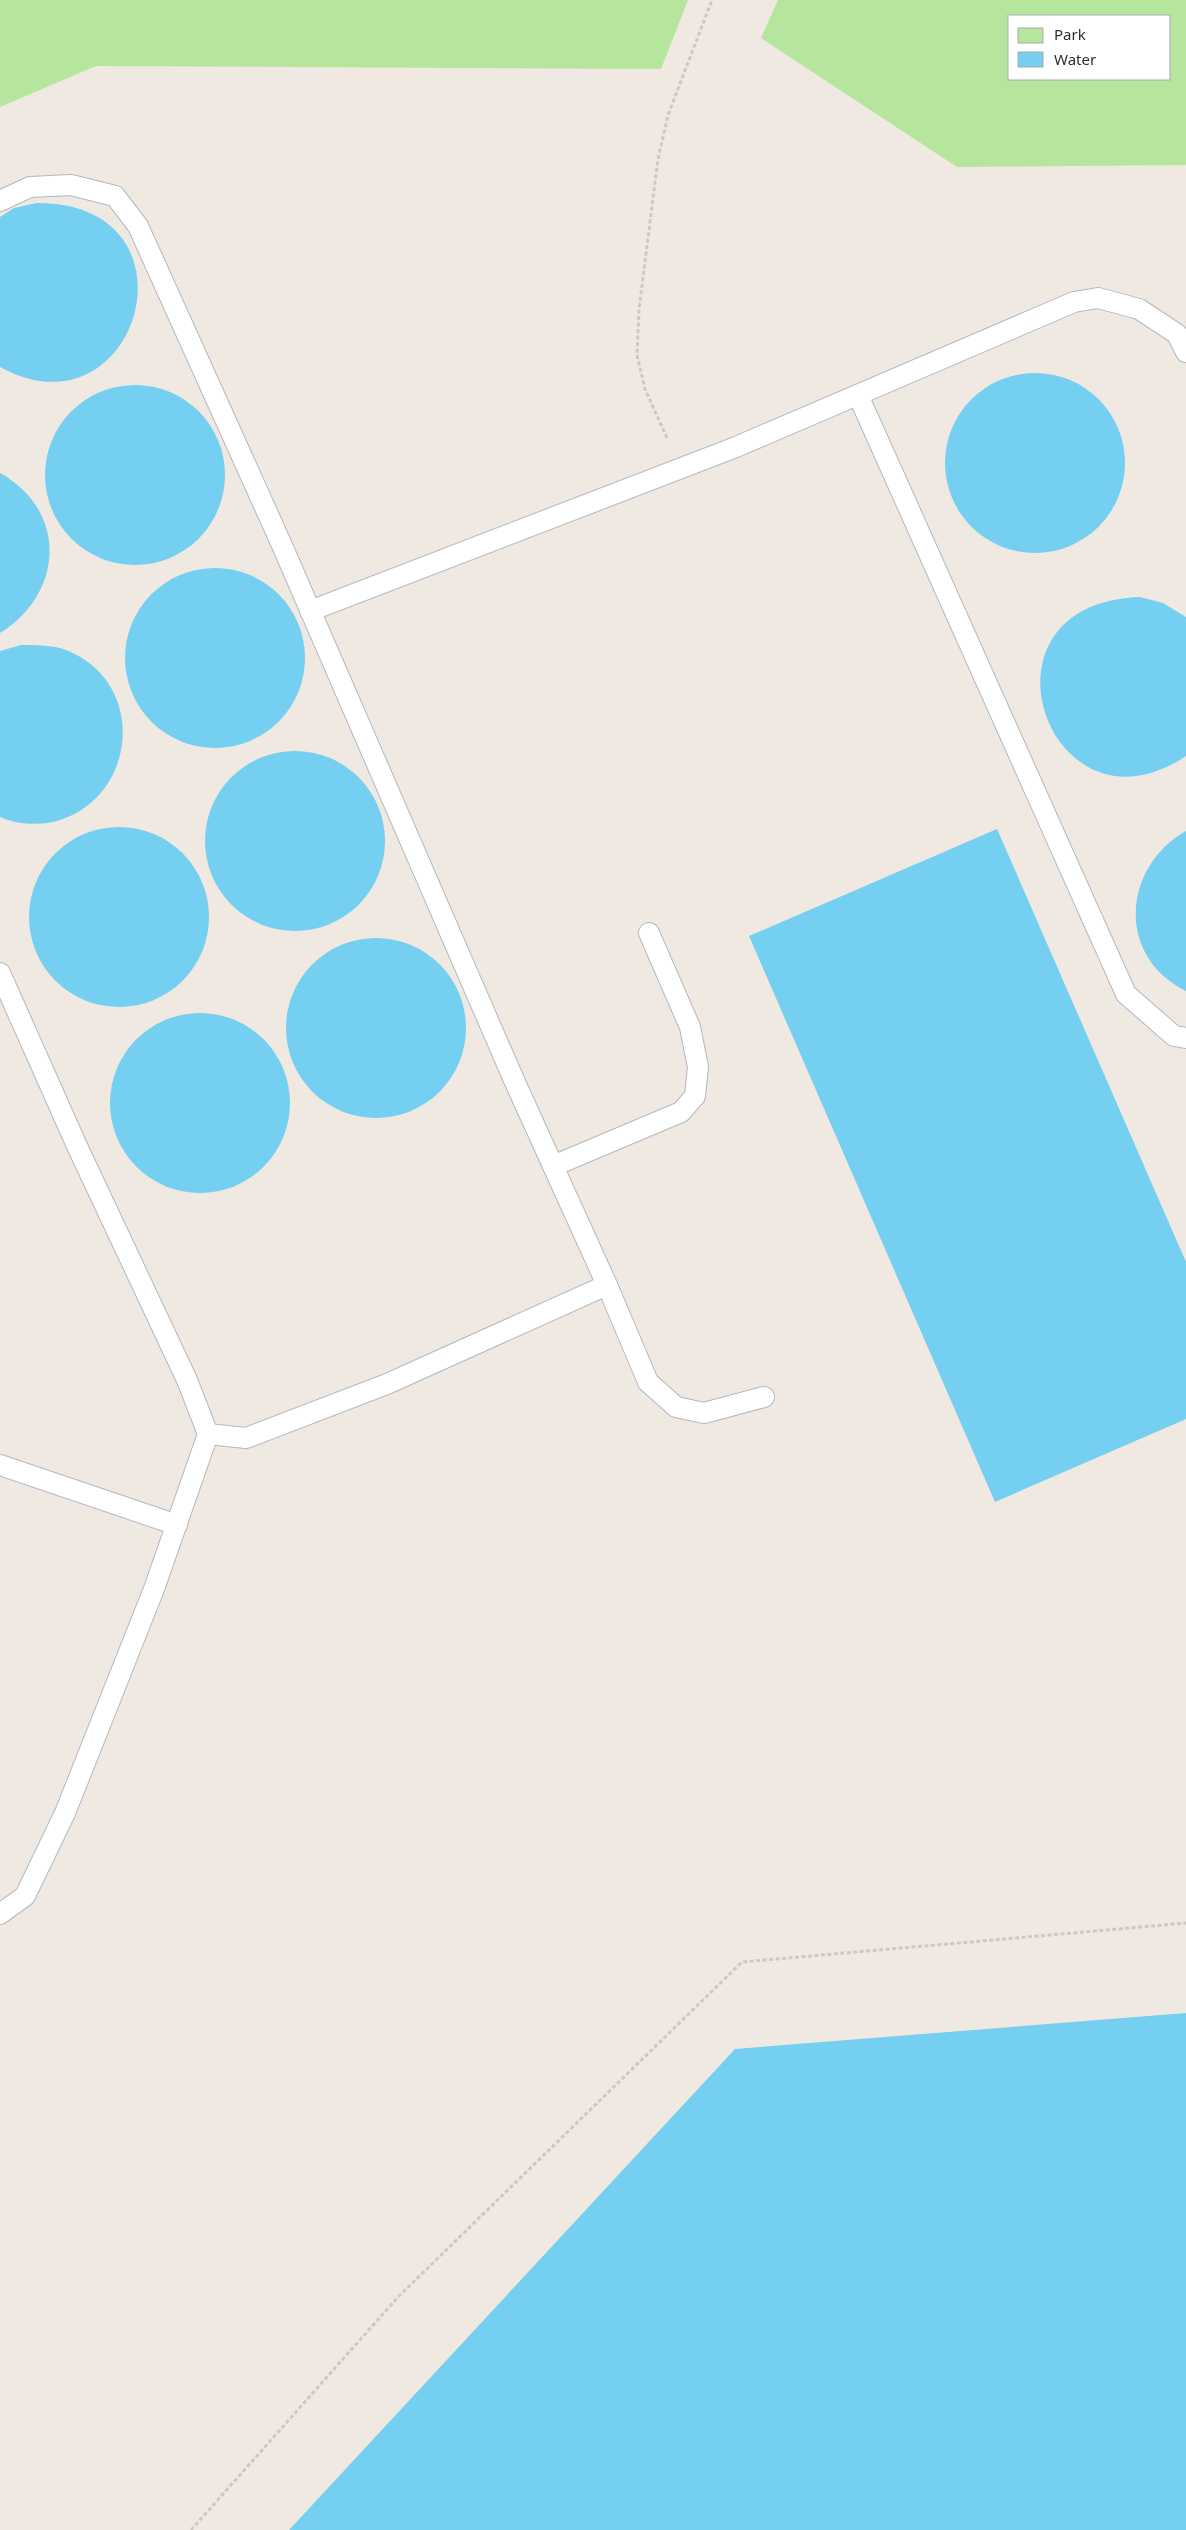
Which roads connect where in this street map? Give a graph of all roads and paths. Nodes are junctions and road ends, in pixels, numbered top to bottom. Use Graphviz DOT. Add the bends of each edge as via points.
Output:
graph roads {
  1 [pos="712,0"];
  2 [pos="0,201"];
  3 [pos="1186,352"];
  4 [pos="858,395"];
  5 [pos="681,469"];
  6 [pos="310,611"];
  7 [pos="649,933"];
  8 [pos="0,973"];
  9 [pos="1186,1038"];
  10 [pos="553,1166"];
  11 [pos="607,1285"];
  12 [pos="764,1397"];
  13 [pos="208,1434"];
  14 [pos="0,1465"];
  15 [pos="177,1525"];
  16 [pos="0,1914"];
  17 [pos="1186,1923"];
  18 [pos="192,2530"];
  1 -- 5 [label="path" via="668,115 658,159 639,309 637,355 645,389"];
  2 -- 6 [label="lane" via="30,187 71,185 115,196 138,226"];
  3 -- 4 [label="lane" via="1177,334 1139,309 1098,298 1074,302"];
  4 -- 5 [label="lane"];
  4 -- 9 [label="lane" via="1126,994 1174,1036"];
  5 -- 6 [label="lane"];
  6 -- 10 [label="lane"];
  7 -- 10 [label="lane" via="690,1027 698,1067 695,1096 681,1112"];
  8 -- 13 [label="lane" via="187,1380"];
  10 -- 11 [label="lane"];
  11 -- 12 [label="lane" via="648,1382 676,1407 704,1413"];
  11 -- 13 [label="lane" via="387,1384 246,1438"];
  13 -- 15 [label="lane"];
  14 -- 15 [label="lane"];
  15 -- 16 [label="lane" via="65,1813 26,1896"];
  17 -- 18 [label="path" via="742,1962 399,2296"];
}
